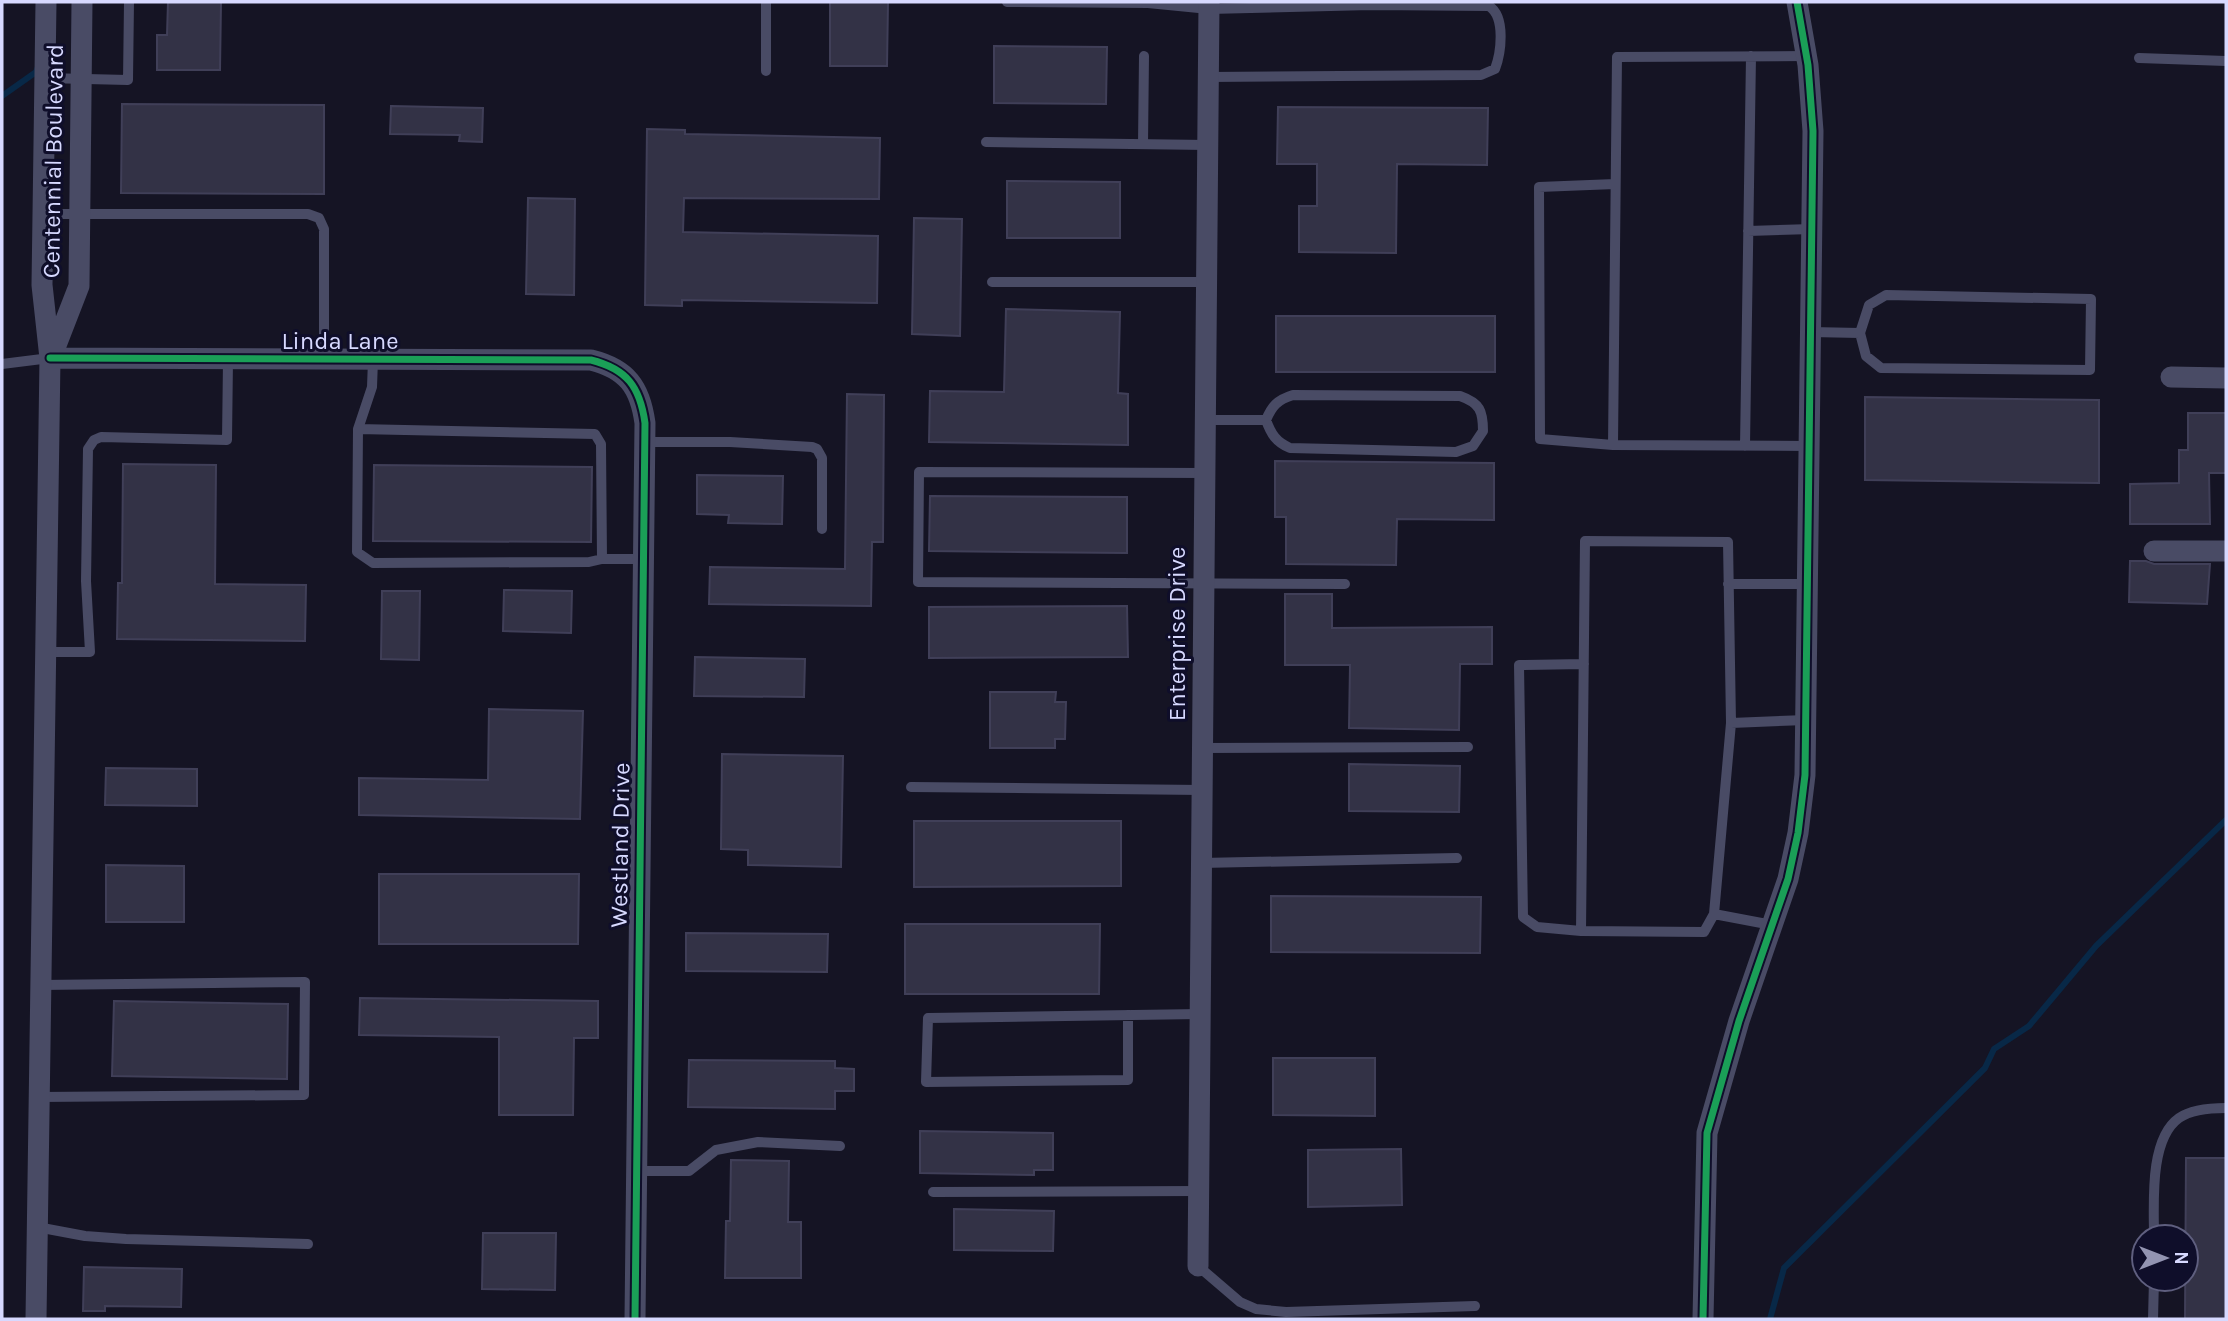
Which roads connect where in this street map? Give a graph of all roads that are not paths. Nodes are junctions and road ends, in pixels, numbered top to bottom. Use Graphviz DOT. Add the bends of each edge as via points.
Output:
graph roads {
  1 [pos="46,2"];
  2 [pos="82,2"];
  3 [pos="129,2"];
  4 [pos="766,2"];
  5 [pos="1007,2"];
  6 [pos="1797,2"];
  7 [pos="1209,5"];
  8 [pos="1144,56"];
  9 [pos="1751,56"];
  10 [pos="1807,56"];
  11 [pos="2138,58"];
  12 [pos="2226,61"];
  13 [pos="766,71"];
  14 [pos="1208,77"];
  15 [pos="46,78"];
  16 [pos="81,79"];
  17 [pos="986,142"];
  18 [pos="1143,145"];
  19 [pos="1208,145"];
  20 [pos="1615,184"];
  21 [pos="43,214"];
  22 [pos="80,214"];
  23 [pos="1812,229"];
  24 [pos="1748,231"];
  25 [pos="992,282"];
  26 [pos="1208,282"];
  27 [pos="1811,332"];
  28 [pos="1860,333"];
  29 [pos="50,358"];
  30 [pos="324,359"];
  31 [pos="228,360"];
  32 [pos="373,360"];
  33 [pos="2,364"];
  34 [pos="626,376"];
  35 [pos="2171,377"];
  36 [pos="2226,378"];
  37 [pos="1206,420"];
  38 [pos="1266,421"];
  39 [pos="358,429"];
  40 [pos="645,442"];
  41 [pos="1614,445"];
  42 [pos="1745,446"];
  43 [pos="1810,446"];
  44 [pos="1205,473"];
  45 [pos="822,528"];
  46 [pos="2154,551"];
  47 [pos="2226,551"];
  48 [pos="602,559"];
  49 [pos="643,559"];
  50 [pos="1204,583"];
  51 [pos="1728,583"];
  52 [pos="1345,584"];
  53 [pos="1808,584"];
  54 [pos="45,652"];
  55 [pos="1584,664"];
  56 [pos="1807,720"];
  57 [pos="1731,723"];
  58 [pos="1468,747"];
  59 [pos="1203,748"];
  60 [pos="911,787"];
  61 [pos="1202,790"];
  62 [pos="1457,858"];
  63 [pos="1201,863"];
  64 [pos="1714,914"];
  65 [pos="1772,925"];
  66 [pos="1581,930"];
  67 [pos="40,985"];
  68 [pos="1200,1014"];
  69 [pos="1128,1016"];
  70 [pos="39,1097"];
  71 [pos="2226,1108"];
  72 [pos="840,1146"];
  73 [pos="635,1171"];
  74 [pos="1199,1191"];
  75 [pos="933,1192"];
  76 [pos="2154,1223"];
  77 [pos="37,1227"];
  78 [pos="308,1244"];
  79 [pos="1198,1266"];
  80 [pos="2154,1293"];
  81 [pos="1475,1306"];
  82 [pos="36,1319"];
  83 [pos="635,1319"];
  84 [pos="1703,1319"];
  85 [pos="2153,1319"];
  1 -- 15 [label="street, Centennial Boulevard"];
  2 -- 16 [label="street, Centennial Boulevard"];
  3 -- 16 [label="lane" via="128,80"];
  4 -- 13 [label="lane"];
  5 -- 7 [label="lane"];
  6 -- 10 [label="street"];
  7 -- 14 [label="street, Enterprise Drive"];
  7 -- 14 [label="lane" via="1489,6 1499,21 1499,57 1495,69 1481,75"];
  8 -- 18 [label="lane"];
  9 -- 10 [label="lane"];
  9 -- 20 [label="lane" via="1617,57"];
  9 -- 24 [label="lane"];
  10 -- 23 [label="street" via="1814,131"];
  11 -- 12 [label="lane"];
  14 -- 19 [label="street, Enterprise Drive"];
  15 -- 16 [label="lane"];
  15 -- 21 [label="street, Centennial Boulevard"];
  16 -- 22 [label="street, Centennial Boulevard"];
  17 -- 18 [label="lane"];
  18 -- 19 [label="lane"];
  19 -- 26 [label="street, Enterprise Drive"];
  20 -- 41 [label="lane"];
  20 -- 41 [label="lane" via="1539,187 1540,439"];
  21 -- 22 [label="lane"];
  21 -- 29 [label="street, Centennial Boulevard"];
  22 -- 29 [label="street, Centennial Boulevard" via="79,286"];
  22 -- 30 [label="lane" via="308,214 318,218 324,229"];
  23 -- 24 [label="lane"];
  23 -- 27 [label="street"];
  24 -- 42 [label="lane"];
  25 -- 26 [label="lane"];
  26 -- 37 [label="street, Enterprise Drive"];
  27 -- 28 [label="lane"];
  27 -- 43 [label="street"];
  28 -- 28 [label="lane" via="1869,305 1886,295 2091,299 2090,370 1881,368 1867,356"];
  29 -- 31 [label="street, Linda Lane"];
  29 -- 33 [label="lane"];
  29 -- 54 [label="street, Centennial Boulevard"];
  30 -- 31 [label="street, Linda Lane"];
  30 -- 32 [label="street, Linda Lane"];
  31 -- 54 [label="lane" via="227,440 101,436 94,440 89,449 86,581 90,652"];
  32 -- 34 [label="street, Linda Lane" via="591,360"];
  32 -- 39 [label="lane" via="372,387"];
  34 -- 40 [label="street, Westland Drive" via="643,405"];
  35 -- 36 [label="street"];
  37 -- 38 [label="lane"];
  37 -- 44 [label="street, Enterprise Drive"];
  38 -- 38 [label="lane" via="1272,407 1293,395 1460,396 1479,408 1483,430 1473,446 1456,452 1290,448 1279,443"];
  39 -- 48 [label="lane" via="595,434 601,444"];
  39 -- 48 [label="lane" via="356,552 373,563"];
  40 -- 45 [label="lane" via="817,449 822,458"];
  40 -- 49 [label="street, Westland Drive"];
  41 -- 42 [label="lane"];
  42 -- 43 [label="lane"];
  43 -- 53 [label="street"];
  44 -- 50 [label="street, Enterprise Drive"];
  44 -- 50 [label="lane" via="919,472 918,582"];
  46 -- 47 [label="street"];
  48 -- 49 [label="lane"];
  49 -- 73 [label="street, Westland Drive"];
  50 -- 52 [label="lane"];
  50 -- 59 [label="street, Enterprise Drive"];
  51 -- 53 [label="lane"];
  51 -- 55 [label="lane" via="1728,542 1586,541"];
  51 -- 57 [label="lane"];
  53 -- 56 [label="street"];
  54 -- 67 [label="street, Centennial Boulevard"];
  55 -- 66 [label="lane"];
  55 -- 66 [label="lane" via="1519,665 1523,917 1537,927"];
  56 -- 57 [label="lane"];
  56 -- 65 [label="street" via="1798,833"];
  57 -- 64 [label="lane"];
  58 -- 59 [label="lane"];
  59 -- 61 [label="street, Enterprise Drive"];
  60 -- 61 [label="lane"];
  61 -- 63 [label="street, Enterprise Drive"];
  62 -- 63 [label="lane"];
  63 -- 68 [label="street, Enterprise Drive"];
  64 -- 65 [label="lane"];
  64 -- 66 [label="lane" via="1704,932"];
  65 -- 84 [label="street" via="1707,1133"];
  67 -- 70 [label="street, Centennial Boulevard"];
  67 -- 70 [label="lane" via="304,982 304,1095"];
  68 -- 69 [label="lane"];
  68 -- 74 [label="street, Enterprise Drive"];
  69 -- 69 [label="lane" via="928,1018 926,1082 1128,1080"];
  70 -- 77 [label="street, Centennial Boulevard"];
  71 -- 76 [label="lane" via="2206,1108 2179,1118 2163,1138"];
  72 -- 73 [label="lane" via="758,1142 716,1150 689,1171"];
  73 -- 83 [label="street, Westland Drive"];
  74 -- 75 [label="lane"];
  74 -- 79 [label="street, Enterprise Drive"];
  77 -- 78 [label="lane" via="126,1239"];
  77 -- 82 [label="street, Centennial Boulevard"];
  79 -- 81 [label="lane" via="1240,1302 1256,1309"];
  80 -- 85 [label="lane"];
}
